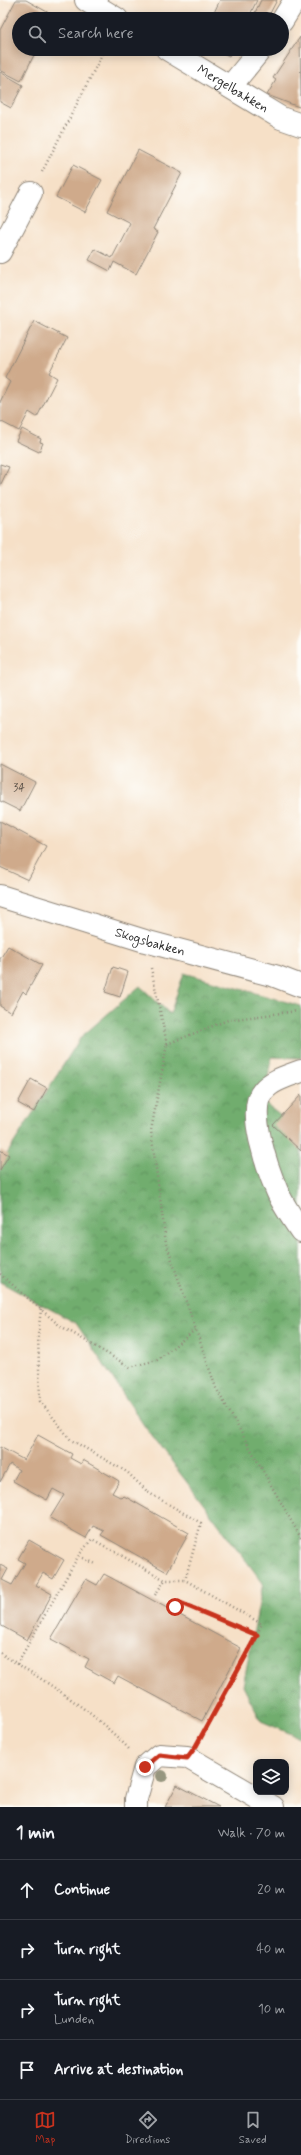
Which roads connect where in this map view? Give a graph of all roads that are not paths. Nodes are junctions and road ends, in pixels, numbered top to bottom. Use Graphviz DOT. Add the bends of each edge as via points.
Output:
graph roads {
  1 [pos="86,0"];
  2 [pos="294,0"];
  3 [pos="106,12"];
  4 [pos="287,12"];
  5 [pos="179,56"];
  6 [pos="255,56"];
  7 [pos="230,87"];
  8 [pos="301,125"];
  9 [pos="31,192"];
  10 [pos="0,252"];
  11 [pos="0,896"];
  12 [pos="301,986"];
  13 [pos="301,1071"];
  14 [pos="301,1231"];
  15 [pos="136,1807"];
  16 [pos="273,1807"];
  1 -- 3 [label="street"];
  2 -- 4 [label="street"];
  5 -- 7 [label="street, Mergelbakken"];
  6 -- 7 [label="street"];
  7 -- 8 [label="street, Mergelbakken" via="281,118"];
  9 -- 10 [label="street"];
  11 -- 12 [label="street, Skogsbakken" via="145,941 275,976"];
  13 -- 14 [label="street" via="277,1081 263,1091 258,1098 256,1109 269,1171 277,1192"];
  15 -- 16 [label="street" via="145,1767 159,1755 187,1758"];
}
